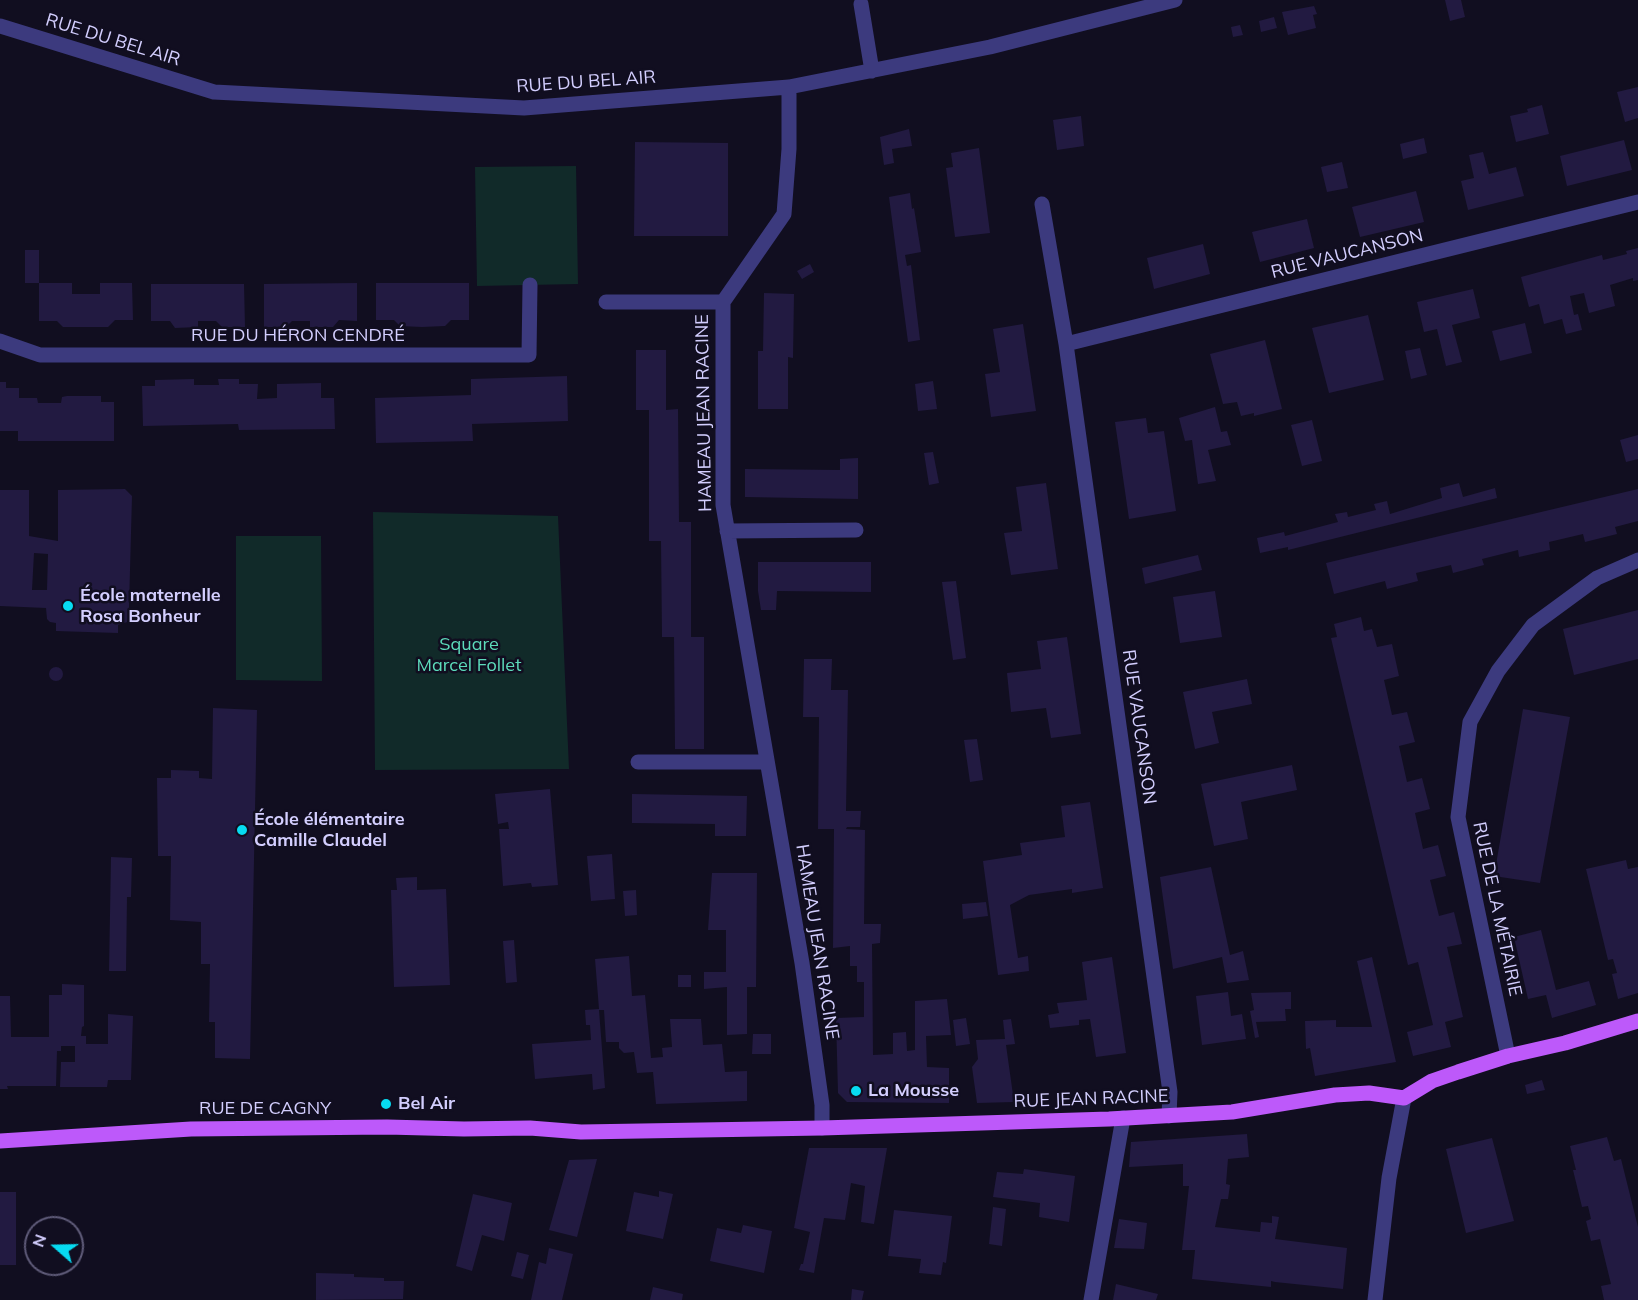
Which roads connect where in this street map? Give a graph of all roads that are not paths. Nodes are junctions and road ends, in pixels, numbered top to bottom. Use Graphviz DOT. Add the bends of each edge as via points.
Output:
graph roads {
  1 [pos="1175,0"];
  2 [pos="861,4"];
  3 [pos="0,26"];
  4 [pos="872,71"];
  5 [pos="789,87"];
  6 [pos="1638,202"];
  7 [pos="1042,204"];
  8 [pos="530,285"];
  9 [pos="606,302"];
  10 [pos="723,302"];
  11 [pos="0,341"];
  12 [pos="1066,344"];
  13 [pos="856,530"];
  14 [pos="727,531"];
  15 [pos="1638,560"];
  16 [pos="638,762"];
  17 [pos="767,762"];
  18 [pos="1638,1021"];
  19 [pos="1508,1056"];
  20 [pos="1404,1098"];
  21 [pos="1168,1116"];
  22 [pos="1123,1118"];
  23 [pos="530,1128"];
  24 [pos="822,1128"];
  25 [pos="0,1142"];
  26 [pos="1091,1300"];
  27 [pos="1375,1300"];
  1 -- 4 [label="street, RUE DU BEL AIR" via="990,47"];
  2 -- 4 [label="street"];
  3 -- 5 [label="street, RUE DU BEL AIR" via="214,92 524,108"];
  4 -- 5 [label="street, RUE DU BEL AIR"];
  5 -- 10 [label="street" via="784,214"];
  6 -- 12 [label="street, RUE VAUCANSON"];
  7 -- 12 [label="street, RUE VAUCANSON"];
  8 -- 11 [label="street, RUE DU HÉRON CENDRÉ" via="528,355 40,355"];
  9 -- 10 [label="street, HAMEAU JEAN RACINE"];
  10 -- 14 [label="street, HAMEAU JEAN RACINE" via="723,505"];
  12 -- 21 [label="street, RUE VAUCANSON" via="1170,1092"];
  13 -- 14 [label="street, HAMEAU JEAN RACINE"];
  14 -- 17 [label="street, HAMEAU JEAN RACINE"];
  15 -- 19 [label="street, RUE DE LA MÉTAIRIE" via="1597,578 1533,625 1498,671 1470,722 1458,817"];
  16 -- 17 [label="street"];
  17 -- 24 [label="street, HAMEAU JEAN RACINE" via="802,963"];
  18 -- 19 [label="main road"];
  19 -- 20 [label="main road" via="1432,1081"];
  20 -- 21 [label="main road, RUE JEAN RACINE" via="1369,1093 1335,1095 1232,1112"];
  20 -- 27 [label="street" via="1389,1178"];
  21 -- 22 [label="main road, RUE JEAN RACINE"];
  22 -- 24 [label="main road, RUE JEAN RACINE"];
  22 -- 26 [label="street"];
  23 -- 24 [label="main road, RUE JEAN RACINE" via="581,1132"];
  23 -- 25 [label="main road, RUE DE CAGNY" via="191,1129"];
}
